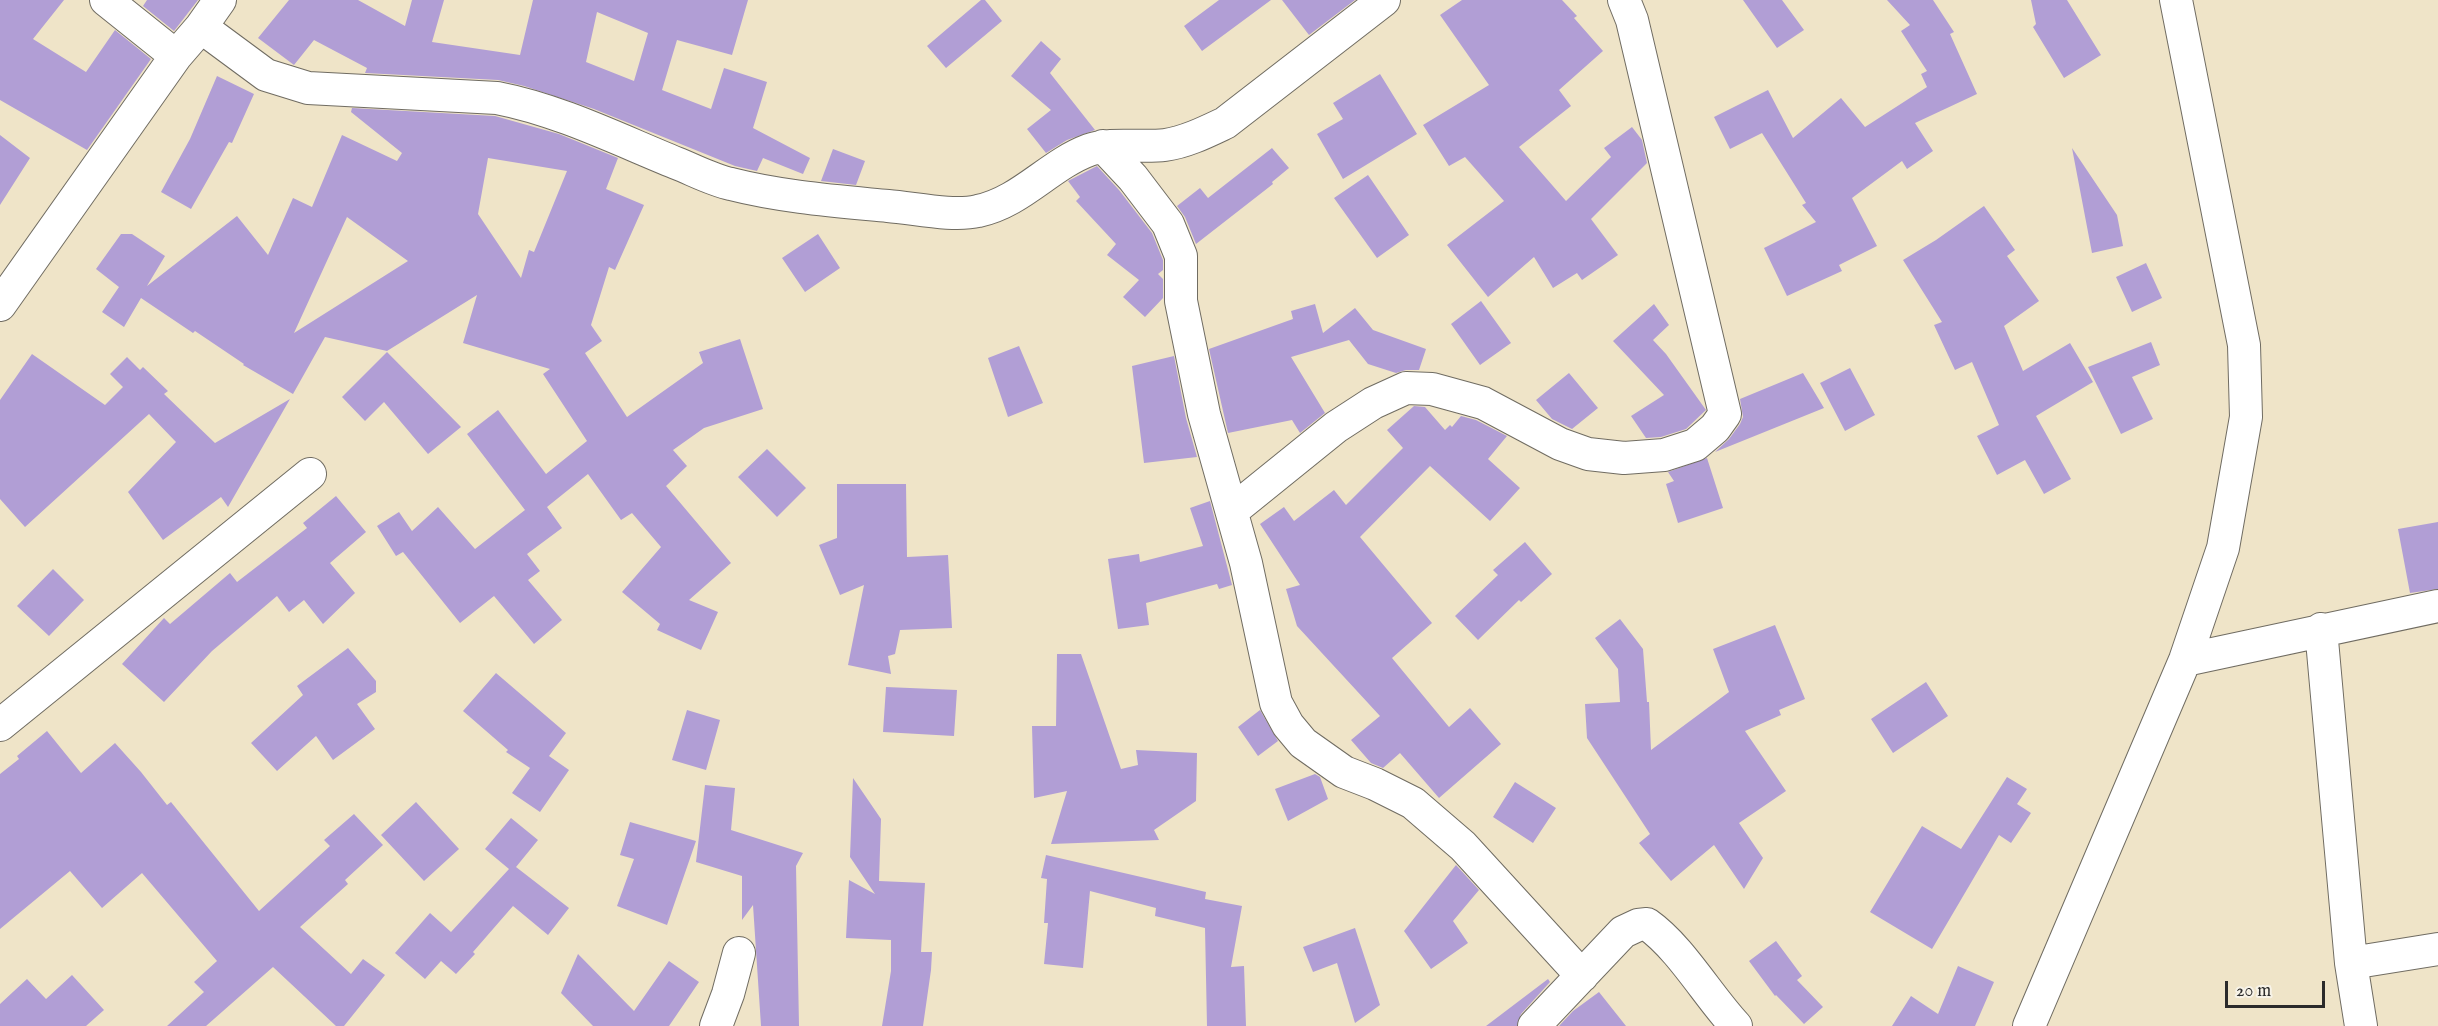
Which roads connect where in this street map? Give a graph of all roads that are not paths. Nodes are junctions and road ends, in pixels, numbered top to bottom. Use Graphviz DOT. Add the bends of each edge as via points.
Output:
graph roads {
  1 [pos="106,0"];
  2 [pos="220,0"];
  3 [pos="1384,0"];
  4 [pos="1624,0"];
  5 [pos="2176,0"];
  6 [pos="201,27"];
  7 [pos="176,56"];
  8 [pos="1103,146"];
  9 [pos="0,305"];
  10 [pos="310,474"];
  11 [pos="1232,511"];
  12 [pos="2438,606"];
  13 [pos="2321,629"];
  14 [pos="2185,660"];
  15 [pos="0,725"];
  16 [pos="2438,949"];
  17 [pos="739,953"];
  18 [pos="2350,963"];
  19 [pos="1582,976"];
  20 [pos="716,1026"];
  21 [pos="1534,1026"];
  22 [pos="1736,1026"];
  23 [pos="2029,1026"];
  24 [pos="2361,1026"];
  1 -- 7 [label="street"];
  2 -- 6 [label="street"];
  3 -- 8 [label="street" via="1225,123 1167,145"];
  4 -- 11 [label="street" via="1632,20 1725,414 1715,428 1695,445 1664,455 1624,458 1588,454 1560,444 1483,403 1432,389 1406,388 1336,427"];
  5 -- 14 [label="street" via="2244,345 2246,417 2223,548"];
  6 -- 7 [label="street"];
  6 -- 8 [label="street" via="266,75 308,88 486,97 526,104 729,184 778,193 977,212 1003,204 1074,157"];
  7 -- 9 [label="street"];
  8 -- 11 [label="street" via="1168,224 1176,242 1181,301 1204,414"];
  10 -- 15 [label="street"];
  11 -- 19 [label="street" via="1276,703 1288,725 1302,743 1344,772 1413,803 1462,846"];
  12 -- 13 [label="street"];
  13 -- 14 [label="street"];
  13 -- 18 [label="street"];
  14 -- 23 [label="street"];
  16 -- 18 [label="street"];
  17 -- 20 [label="street"];
  18 -- 24 [label="street"];
  19 -- 21 [label="street"];
  19 -- 22 [label="street" via="1623,932 1647,924 1662,934"];
}
